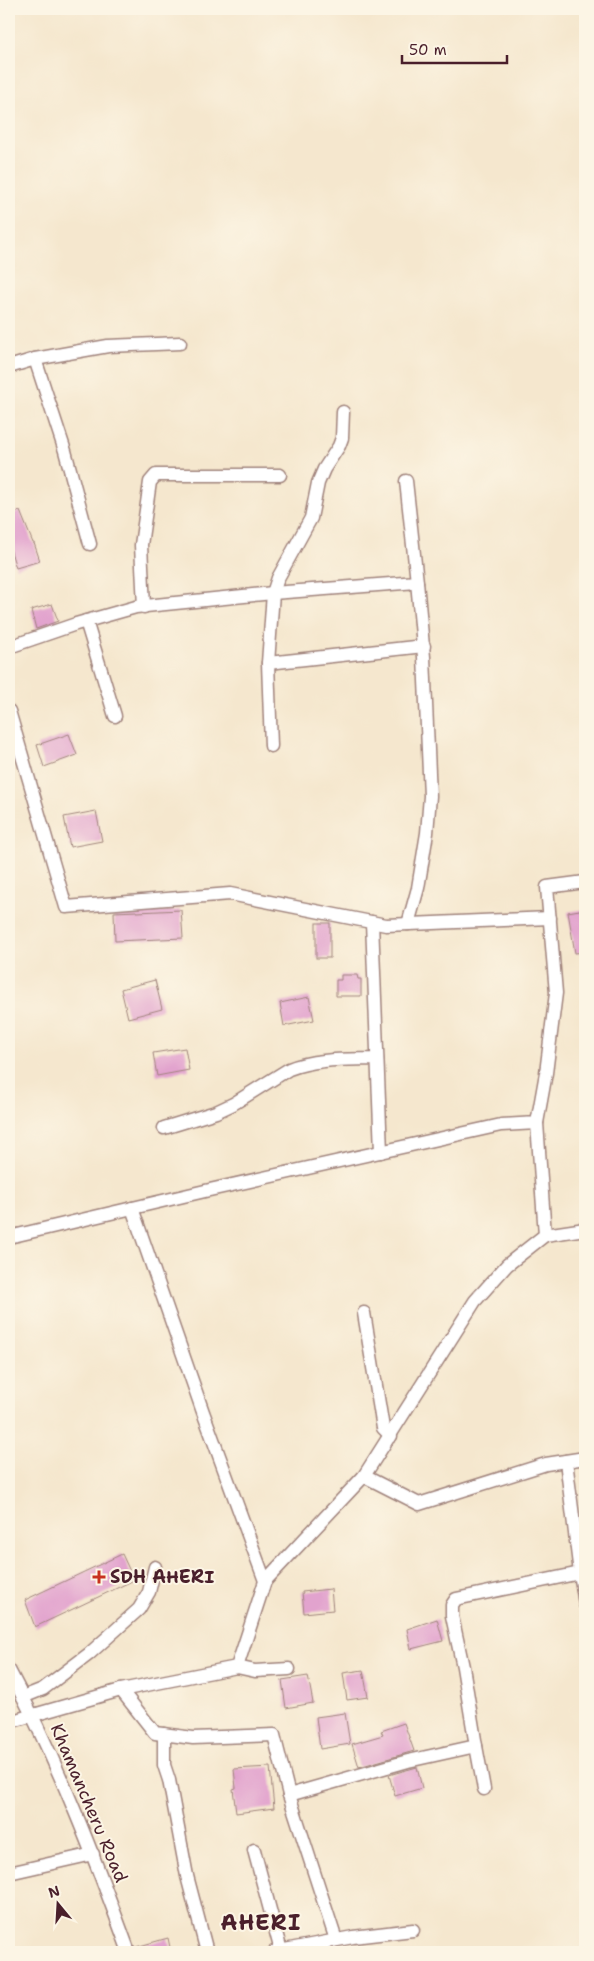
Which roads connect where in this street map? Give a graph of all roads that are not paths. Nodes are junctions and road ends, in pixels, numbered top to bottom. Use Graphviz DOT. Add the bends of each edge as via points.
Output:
graph roads {
  1 [pos="180,343"];
  2 [pos="35,359"];
  3 [pos="9,367"];
  4 [pos="343,412"];
  5 [pos="280,475"];
  6 [pos="406,481"];
  7 [pos="90,544"];
  8 [pos="417,582"];
  9 [pos="273,593"];
  10 [pos="144,607"];
  11 [pos="86,621"];
  12 [pos="424,646"];
  13 [pos="9,647"];
  14 [pos="268,663"];
  15 [pos="9,711"];
  16 [pos="115,716"];
  17 [pos="271,746"];
  18 [pos="585,882"];
  19 [pos="550,918"];
  20 [pos="372,922"];
  21 [pos="408,924"];
  22 [pos="377,1058"];
  23 [pos="537,1123"];
  24 [pos="164,1128"];
  25 [pos="381,1152"];
  26 [pos="132,1208"];
  27 [pos="585,1229"];
  28 [pos="545,1235"];
  29 [pos="9,1237"];
  30 [pos="364,1312"];
  31 [pos="390,1436"];
  32 [pos="585,1458"];
  33 [pos="566,1461"];
  34 [pos="364,1476"];
  35 [pos="155,1567"];
  36 [pos="580,1573"];
  37 [pos="265,1581"];
  38 [pos="585,1604"];
  39 [pos="237,1667"];
  40 [pos="288,1669"];
  41 [pos="9,1670"];
  42 [pos="121,1690"];
  43 [pos="24,1698"];
  44 [pos="33,1716"];
  45 [pos="9,1722"];
  46 [pos="164,1734"];
  47 [pos="476,1746"];
  48 [pos="484,1789"];
  49 [pos="289,1795"];
  50 [pos="254,1850"];
  51 [pos="93,1854"];
  52 [pos="9,1873"];
  53 [pos="413,1930"];
  54 [pos="336,1940"];
  55 [pos="129,1952"];
  56 [pos="207,1952"];
  57 [pos="277,1952"];
  1 -- 2 [label="street" via="108,346"];
  2 -- 3 [label="street"];
  2 -- 7 [label="street" via="65,450"];
  4 -- 9 [label="street" via="339,446 324,469 311,518 281,571"];
  5 -- 10 [label="street" via="156,475 150,482 141,545"];
  6 -- 8 [label="street"];
  8 -- 9 [label="street"];
  8 -- 12 [label="street"];
  9 -- 10 [label="street"];
  9 -- 14 [label="street"];
  10 -- 11 [label="street"];
  11 -- 13 [label="street"];
  11 -- 16 [label="street"];
  12 -- 14 [label="street"];
  12 -- 21 [label="street" via="430,798 418,888"];
  14 -- 17 [label="street"];
  15 -- 20 [label="street" via="66,907 230,894"];
  18 -- 19 [label="street" via="547,888"];
  19 -- 21 [label="street"];
  19 -- 23 [label="street" via="556,993"];
  20 -- 21 [label="street"];
  20 -- 22 [label="street"];
  22 -- 24 [label="street" via="298,1066 225,1108"];
  22 -- 25 [label="street"];
  23 -- 25 [label="street" via="501,1126"];
  23 -- 28 [label="street"];
  25 -- 26 [label="street"];
  26 -- 29 [label="street"];
  26 -- 37 [label="street"];
  27 -- 28 [label="street"];
  28 -- 31 [label="street" via="507,1265 475,1301"];
  30 -- 31 [label="street" via="384,1428"];
  31 -- 34 [label="street"];
  32 -- 33 [label="street"];
  33 -- 34 [label="street" via="546,1464 419,1504"];
  33 -- 36 [label="street"];
  34 -- 37 [label="street"];
  35 -- 43 [label="street" via="149,1592 139,1609 90,1654 43,1689"];
  36 -- 38 [label="street"];
  36 -- 47 [label="street" via="456,1599 452,1605"];
  37 -- 39 [label="street"];
  39 -- 40 [label="street" via="255,1671"];
  39 -- 42 [label="street"];
  41 -- 43 [label="street, Khamancheru Road"];
  42 -- 44 [label="street"];
  42 -- 46 [label="street" via="155,1733"];
  43 -- 44 [label="street, Khamancheru Road"];
  44 -- 45 [label="street"];
  44 -- 51 [label="street, Khamancheru Road"];
  46 -- 49 [label="street" via="193,1738 274,1735"];
  46 -- 56 [label="street" via="164,1765"];
  47 -- 48 [label="street"];
  47 -- 49 [label="street" via="408,1761"];
  49 -- 54 [label="street"];
  50 -- 57 [label="street"];
  51 -- 52 [label="street"];
  51 -- 55 [label="street, Khamancheru Road"];
  53 -- 54 [label="street"];
  54 -- 57 [label="street"];
}
